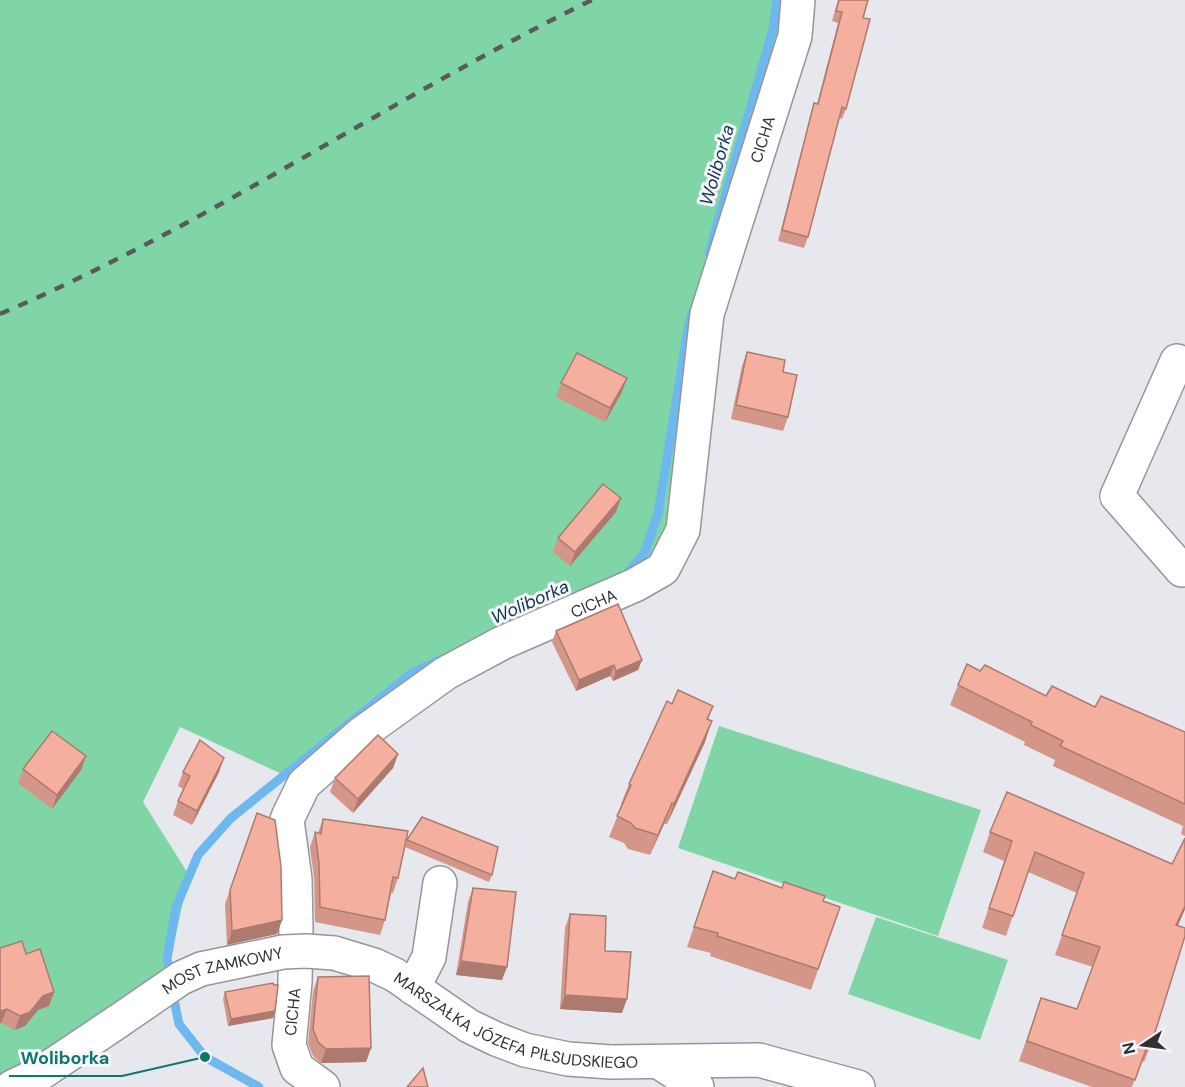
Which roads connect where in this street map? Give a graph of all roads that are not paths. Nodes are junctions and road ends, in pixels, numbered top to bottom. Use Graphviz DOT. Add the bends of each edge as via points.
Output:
graph roads {
  1 [pos="798,0"];
  2 [pos="1185,365"];
  3 [pos="1182,570"];
  4 [pos="440,883"];
  5 [pos="334,953"];
  6 [pos="414,988"];
  7 [pos="659,1062"];
  8 [pos="12,1087"];
  9 [pos="323,1087"];
  10 [pos="697,1087"];
  11 [pos="858,1087"];
  1 -- 9 [label="street, CICHA" via="795,36 707,314 682,530 663,569 446,673 361,734 304,784 287,820 295,879 296,932 289,1045 297,1068"];
  2 -- 3 [label="street" via="1178,361 1117,496"];
  4 -- 6 [label="street" via="429,957"];
  5 -- 6 [label="street, MARSZAŁKA JÓZEFA PIŁSUDSKIEGO" via="374,965"];
  5 -- 8 [label="street, MOST ZAMKOWY, bridge" via="283,952 201,969 181,978 42,1073"];
  6 -- 7 [label="street, MARSZAŁKA JÓZEFA PIŁSUDSKIEGO" via="469,1026 525,1050 568,1059"];
  7 -- 10 [label="street, MARSZAŁKA JÓZEFA PIŁSUDSKIEGO"];
  7 -- 11 [label="street" via="759,1060"];
}
